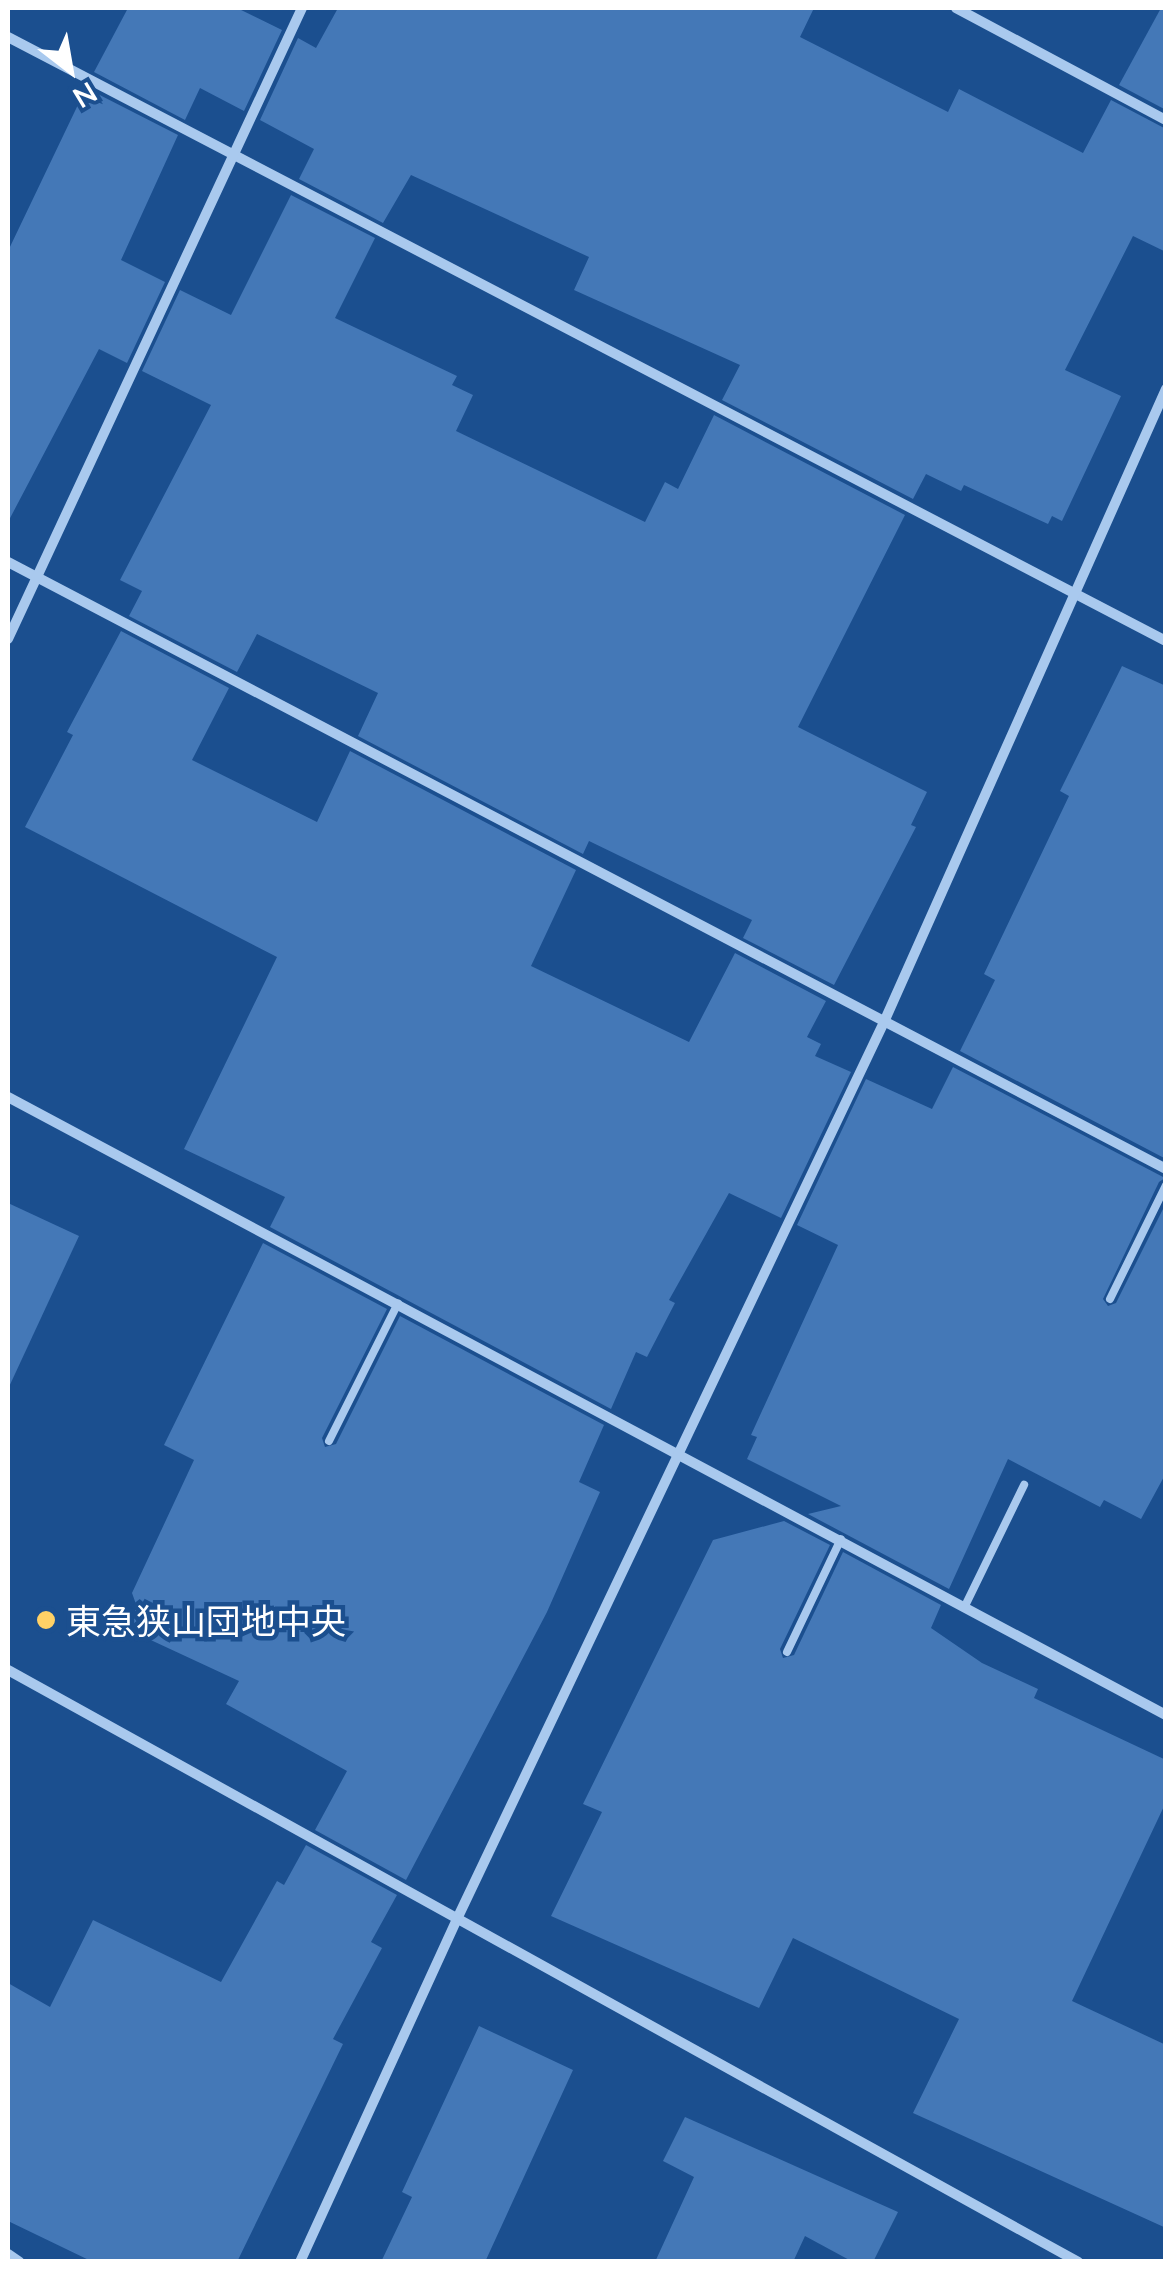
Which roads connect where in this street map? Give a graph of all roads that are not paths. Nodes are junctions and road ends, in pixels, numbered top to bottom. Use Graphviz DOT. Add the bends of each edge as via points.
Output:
graph roads {
  1 [pos="302,8"];
  2 [pos="956,8"];
  3 [pos="8,37"];
  4 [pos="1166,120"];
  5 [pos="234,154"];
  6 [pos="1166,389"];
  7 [pos="8,562"];
  8 [pos="38,577"];
  9 [pos="1072,592"];
  10 [pos="8,638"];
  11 [pos="1166,641"];
  12 [pos="884,1022"];
  13 [pos="8,1097"];
  14 [pos="1166,1169"];
  15 [pos="1166,1186"];
  16 [pos="1110,1300"];
  17 [pos="398,1303"];
  18 [pos="329,1441"];
  19 [pos="680,1452"];
  20 [pos="1024,1485"];
  21 [pos="842,1539"];
  22 [pos="965,1606"];
  23 [pos="787,1652"];
  24 [pos="8,1670"];
  25 [pos="1166,1715"];
  26 [pos="457,1920"];
  27 [pos="8,2254"];
  28 [pos="20,2262"];
  29 [pos="300,2262"];
  30 [pos="1078,2262"];
  1 -- 5 [label="street"];
  2 -- 4 [label="street"];
  3 -- 5 [label="street"];
  5 -- 8 [label="street"];
  5 -- 9 [label="street"];
  6 -- 9 [label="street"];
  7 -- 8 [label="street"];
  8 -- 10 [label="street"];
  8 -- 12 [label="street"];
  9 -- 11 [label="street"];
  9 -- 12 [label="street"];
  12 -- 14 [label="street"];
  12 -- 19 [label="street"];
  13 -- 17 [label="street"];
  15 -- 16 [label="lane"];
  17 -- 18 [label="lane"];
  17 -- 19 [label="street"];
  19 -- 21 [label="street"];
  19 -- 26 [label="street"];
  20 -- 22 [label="lane"];
  21 -- 22 [label="street"];
  21 -- 23 [label="lane"];
  22 -- 25 [label="street"];
  24 -- 26 [label="street"];
  26 -- 29 [label="street"];
  26 -- 30 [label="street"];
  27 -- 28 [label="street"];
}
